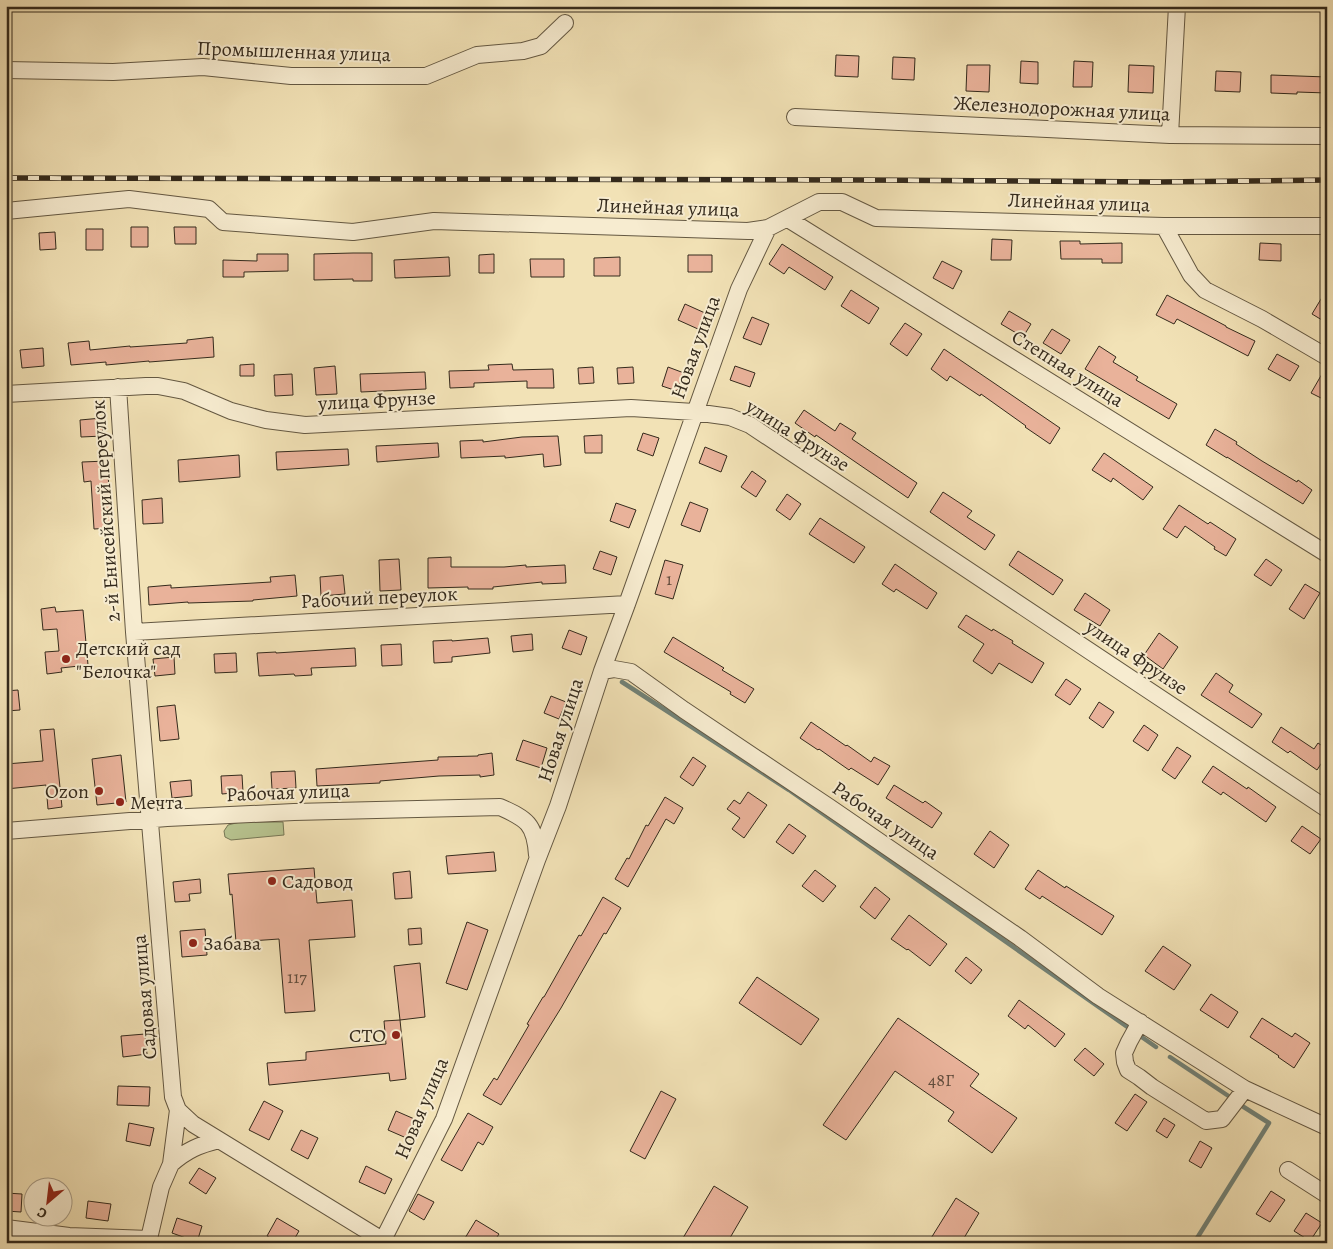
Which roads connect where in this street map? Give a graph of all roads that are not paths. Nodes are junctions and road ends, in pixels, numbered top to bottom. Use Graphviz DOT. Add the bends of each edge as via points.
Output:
graph roads {
  1 [pos="1177,6"];
  2 [pos="565,23"];
  3 [pos="6,70"];
  4 [pos="795,117"];
  5 [pos="1170,135"];
  6 [pos="1327,136"];
  7 [pos="6,211"];
  8 [pos="788,219"];
  9 [pos="1164,226"];
  10 [pos="1327,226"];
  11 [pos="768,228"];
  12 [pos="1327,357"];
  13 [pos="118,388"];
  14 [pos="6,394"];
  15 [pos="694,412"];
  16 [pos="1327,554"];
  17 [pos="627,604"];
  18 [pos="134,632"];
  19 [pos="602,671"];
  20 [pos="1327,809"];
  21 [pos="150,827"];
  22 [pos="6,831"];
  23 [pos="537,860"];
  24 [pos="1140,1022"];
  25 [pos="1245,1088"];
  26 [pos="178,1110"];
  27 [pos="1327,1127"];
  28 [pos="219,1140"];
  29 [pos="171,1164"];
  30 [pos="1288,1170"];
  31 [pos="1327,1195"];
  32 [pos="6,1228"];
  33 [pos="149,1241"];
  34 [pos="385,1242"];
  1 -- 5 [label="street"];
  2 -- 3 [label="street, Промышленная улица" via="541,46 477,55 426,76 291,76 203,67 113,72"];
  4 -- 5 [label="street, Железнодорожная улица"];
  5 -- 6 [label="street, Железнодорожная улица"];
  7 -- 11 [label="street, Линейная улица" via="129,199 209,209 224,222 353,232 434,221 748,231"];
  8 -- 9 [label="street, Линейная улица" via="819,202 842,202 876,218"];
  8 -- 11 [label="street, Линейная улица"];
  8 -- 16 [label="street, Степная улица"];
  9 -- 10 [label="street, Линейная улица"];
  9 -- 12 [label="street" via="1191,275 1205,290"];
  11 -- 15 [label="street, Новая улица" via="739,289"];
  13 -- 14 [label="street, улица Фрунзе"];
  13 -- 15 [label="street, улица Фрунзе" via="158,386 184,391 231,411 305,425 631,408"];
  13 -- 18 [label="street, 2-й Енисейский переулок"];
  15 -- 17 [label="street, Новая улица"];
  15 -- 20 [label="street, улица Фрунзе" via="730,417 750,425"];
  17 -- 18 [label="street, Рабочий переулок"];
  17 -- 19 [label="street, Новая улица"];
  18 -- 21 [label="street, Садовая улица"];
  19 -- 23 [label="street, Новая улица"];
  19 -- 24 [label="street, Рабочая улица" via="631,672"];
  21 -- 22 [label="street, Рабочая улица"];
  21 -- 23 [label="street, Рабочая улица" via="294,812 500,807 520,816 530,826 536,840"];
  21 -- 26 [label="street, Садовая улица" via="173,1098"];
  23 -- 34 [label="street, Новая улица" via="444,1120"];
  24 -- 25 [label="street, Рабочая улица"];
  24 -- 25 [label="street" via="1124,1053 1128,1070 1206,1121 1222,1118"];
  25 -- 27 [label="street, Рабочая улица"];
  26 -- 28 [label="street"];
  26 -- 29 [label="street"];
  28 -- 29 [label="street" via="182,1154"];
  28 -- 34 [label="street"];
  29 -- 33 [label="street" via="161,1187"];
  30 -- 31 [label="street"];
  32 -- 33 [label="street"];
}
